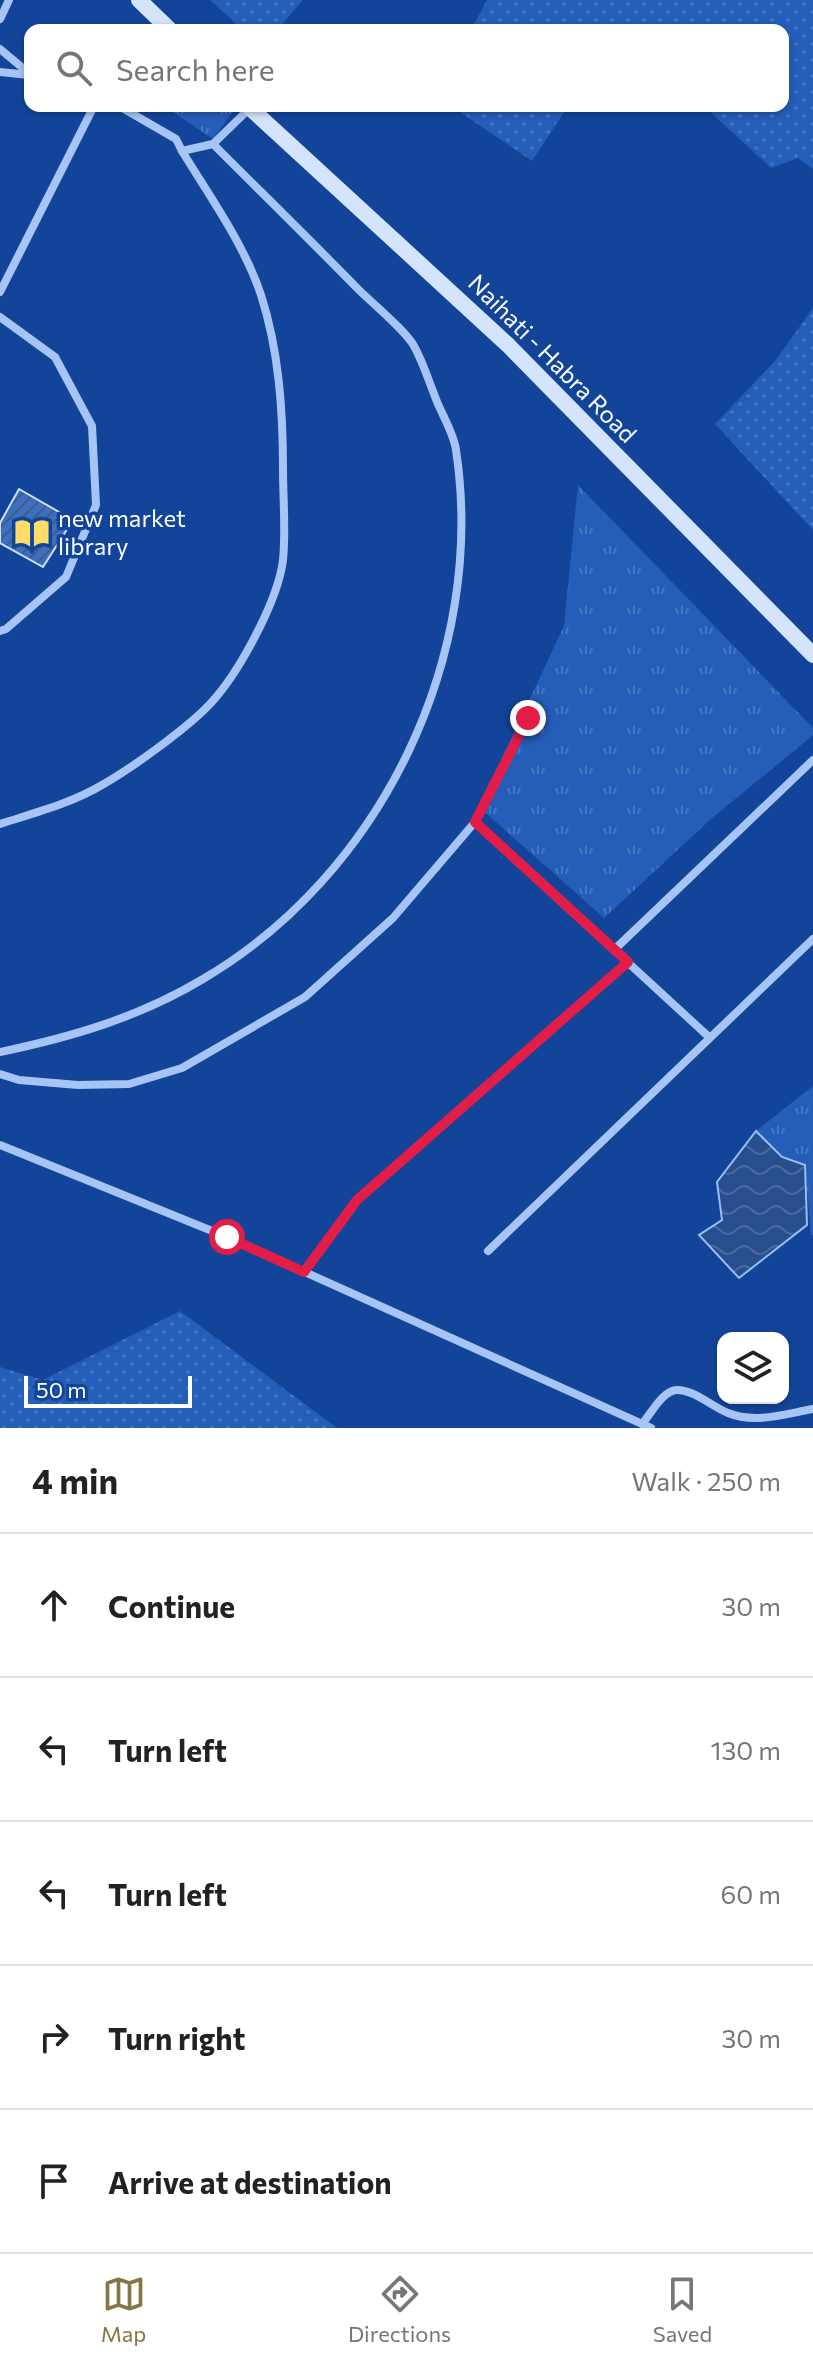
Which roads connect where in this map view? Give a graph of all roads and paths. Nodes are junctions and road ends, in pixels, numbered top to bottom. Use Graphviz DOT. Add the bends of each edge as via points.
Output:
graph roads {
  1 [pos="9,0"];
  2 [pos="139,0"];
  3 [pos="0,19"];
  4 [pos="164,24"];
  5 [pos="0,49"];
  6 [pos="24,70"];
  7 [pos="0,72"];
  8 [pos="24,74"];
  9 [pos="91,112"];
  10 [pos="129,112"];
  11 [pos="244,112"];
  12 [pos="254,112"];
  13 [pos="213,144"];
  14 [pos="182,151"];
  15 [pos="0,292"];
  16 [pos="0,317"];
  17 [pos="0,631"];
  18 [pos="813,655"];
  19 [pos="528,718"];
  20 [pos="813,760"];
  21 [pos="475,822"];
  22 [pos="0,824"];
  23 [pos="813,939"];
  24 [pos="615,949"];
  25 [pos="628,962"];
  26 [pos="709,1037"];
  27 [pos="0,1052"];
  28 [pos="0,1074"];
  29 [pos="0,1145"];
  30 [pos="488,1251"];
  31 [pos="304,1272"];
  32 [pos="813,1409"];
  33 [pos="647,1426"];
  1 -- 3 [label="street"];
  2 -- 4 [label="main road"];
  5 -- 6 [label="street"];
  7 -- 8 [label="street"];
  9 -- 15 [label="street"];
  10 -- 14 [label="street" via="176,139"];
  11 -- 13 [label="street"];
  12 -- 18 [label="main road, Naihati - Habra Road" via="508,345"];
  13 -- 14 [label="street"];
  13 -- 27 [label="street" via="413,344 456,447 461,515 445,653 394,781 357,839 313,893 205,979 143,1011 78,1035"];
  14 -- 22 [label="street" via="261,294 277,365 283,562 262,625 209,705 101,786"];
  16 -- 17 [label="street" via="55,357 92,426 96,505 66,577"];
  19 -- 21 [label="street"];
  20 -- 24 [label="street"];
  21 -- 24 [label="street"];
  21 -- 28 [label="street" via="393,918 305,997 182,1068 129,1084 78,1085"];
  23 -- 26 [label="street"];
  24 -- 25 [label="street"];
  25 -- 26 [label="street"];
  25 -- 31 [label="street" via="357,1200"];
  26 -- 30 [label="street"];
  29 -- 31 [label="street"];
  31 -- 33 [label="street"];
  32 -- 33 [label="street" via="746,1418 676,1390 666,1394"];
}
